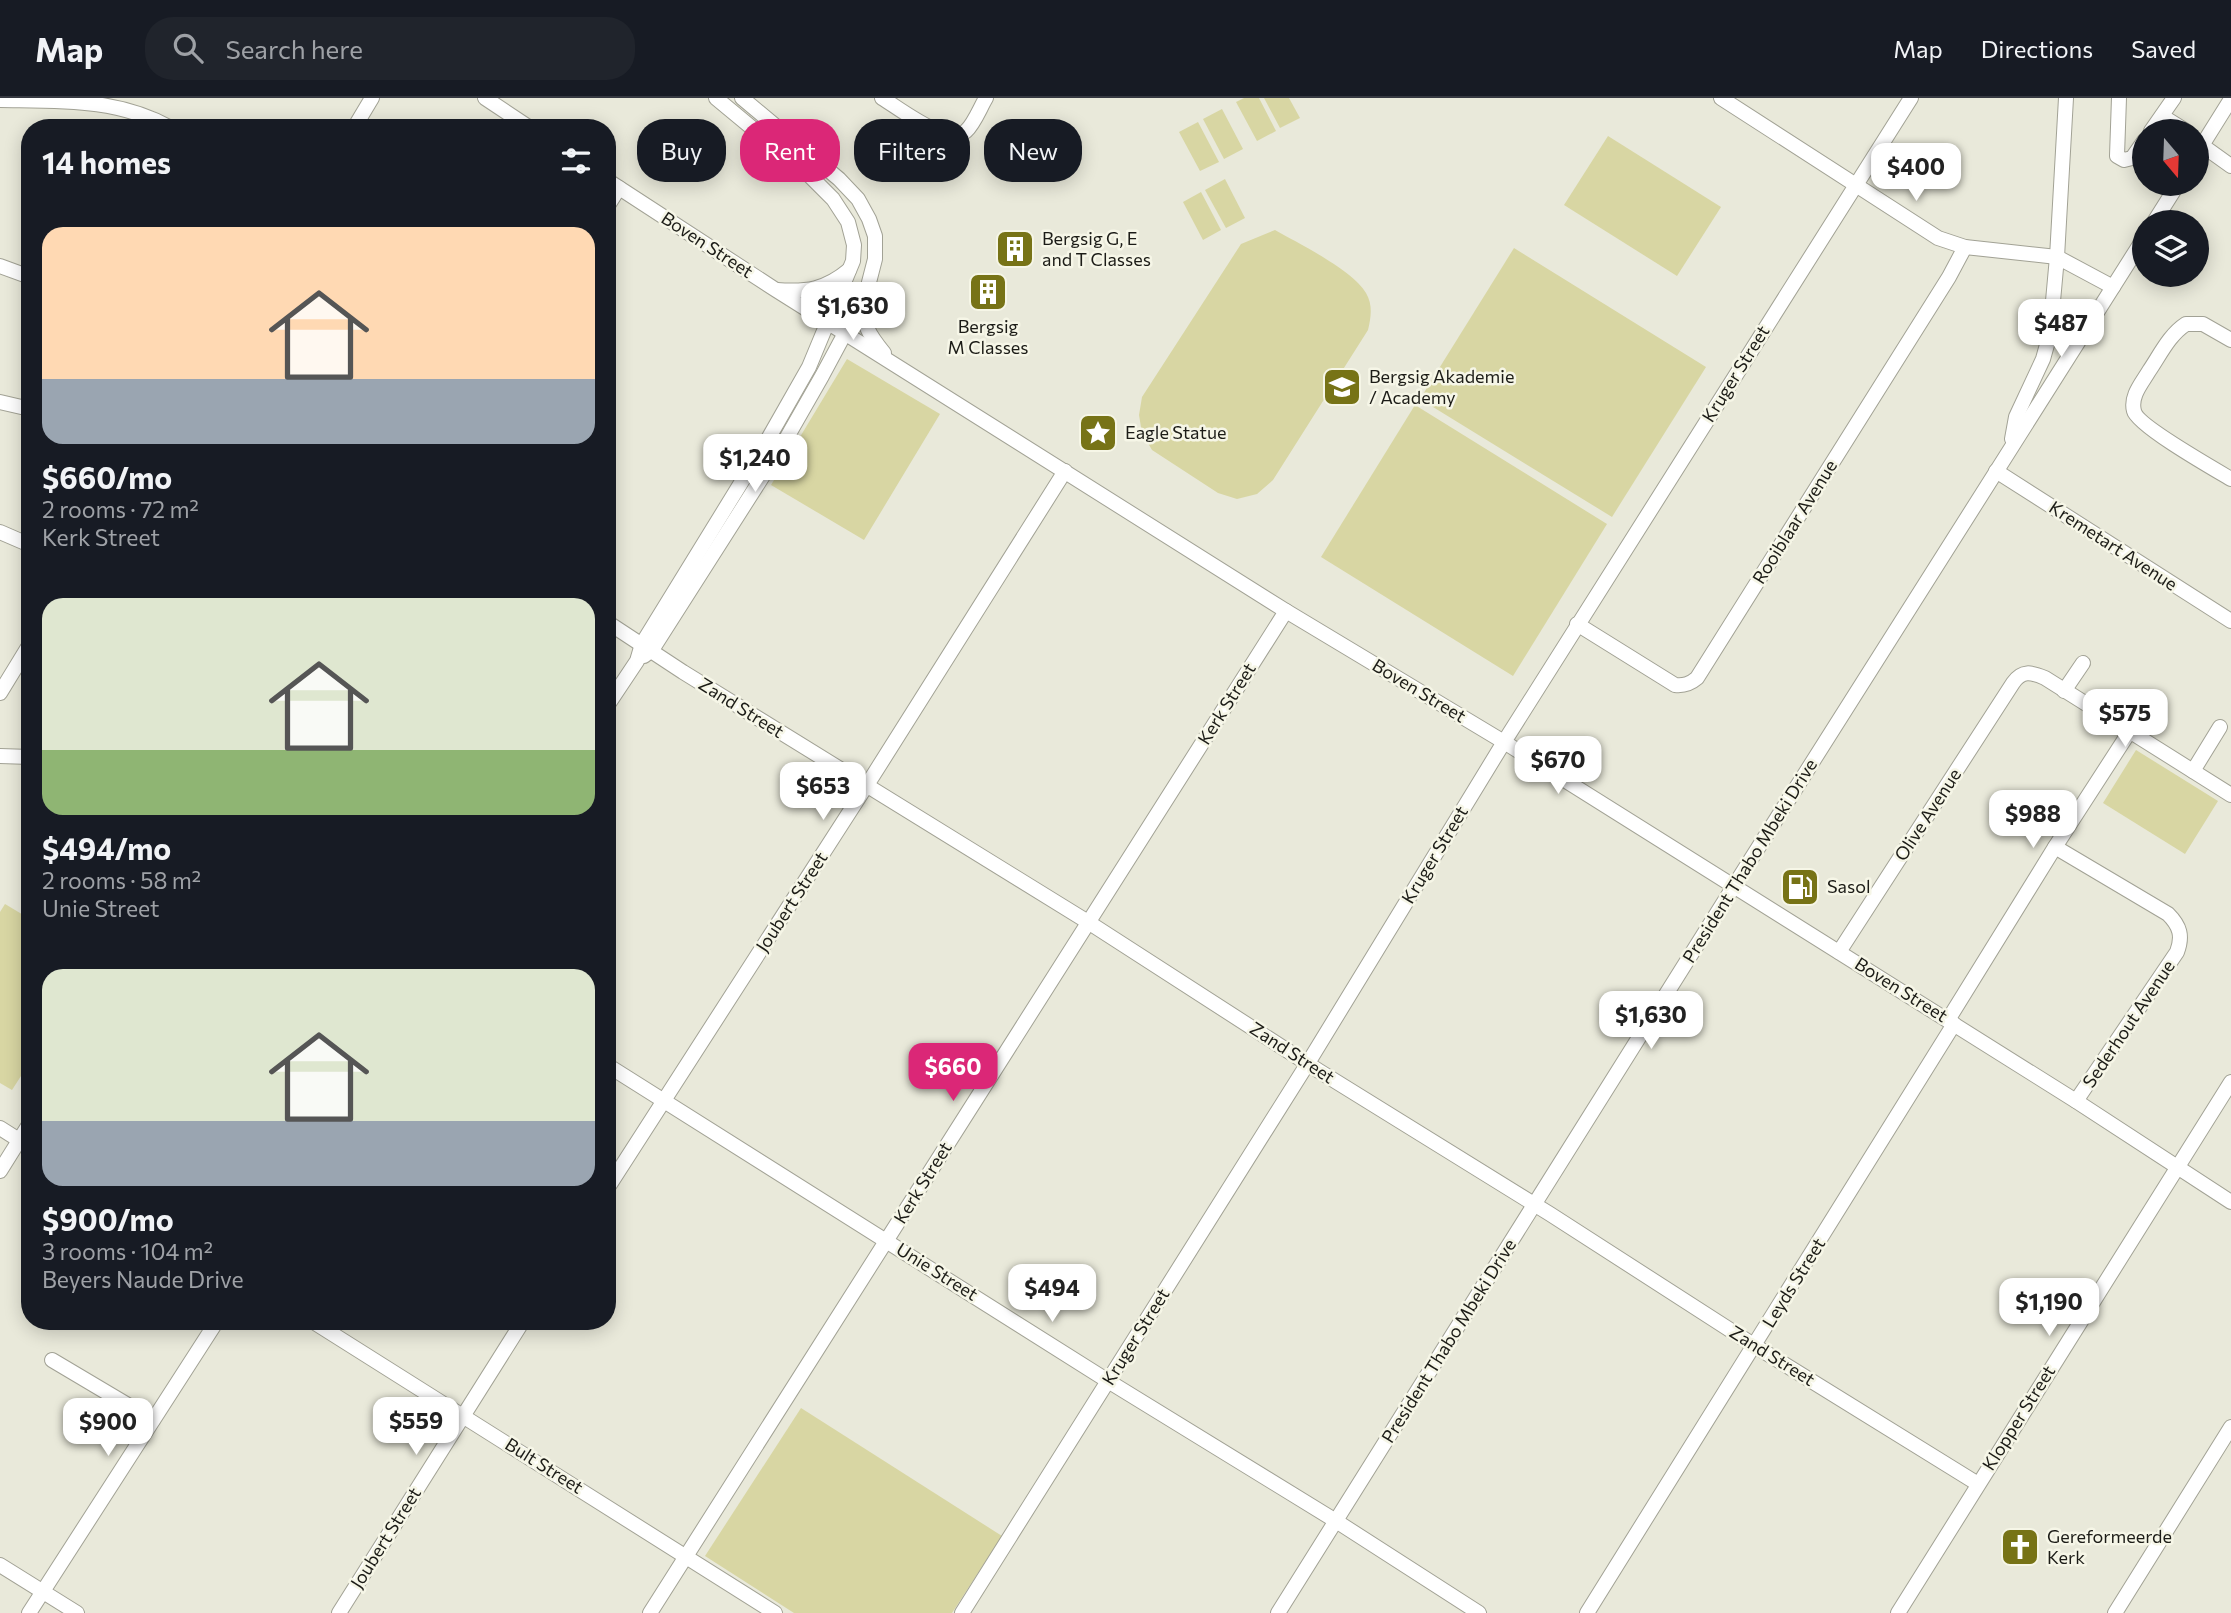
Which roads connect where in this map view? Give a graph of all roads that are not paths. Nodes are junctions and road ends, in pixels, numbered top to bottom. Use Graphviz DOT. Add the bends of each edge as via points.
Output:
graph roads {
  1 [pos="372,98"];
  2 [pos="485,98"];
  3 [pos="716,98"];
  4 [pos="739,98"];
  5 [pos="882,98"];
  6 [pos="986,98"];
  7 [pos="1721,98"];
  8 [pos="1910,98"];
  9 [pos="2066,98"];
  10 [pos="2119,98"];
  11 [pos="2174,98"];
  12 [pos="2231,99"];
  13 [pos="0,100"];
  14 [pos="2162,116"];
  15 [pos="739,117"];
  16 [pos="157,119"];
  17 [pos="359,119"];
  18 [pos="516,119"];
  19 [pos="2160,119"];
  20 [pos="2167,119"];
  21 [pos="2209,132"];
  22 [pos="2209,154"];
  23 [pos="2132,158"];
  24 [pos="2231,166"];
  25 [pos="1857,185"];
  26 [pos="616,186"];
  27 [pos="1965,247"];
  28 [pos="2057,257"];
  29 [pos="2132,257"];
  30 [pos="0,265"];
  31 [pos="851,268"];
  32 [pos="21,273"];
  33 [pos="2113,287"];
  34 [pos="776,290"];
  35 [pos="866,294"];
  36 [pos="828,323"];
  37 [pos="844,332"];
  38 [pos="2231,341"];
  39 [pos="900,369"];
  40 [pos="0,401"];
  41 [pos="21,407"];
  42 [pos="2009,451"];
  43 [pos="1065,471"];
  44 [pos="1996,471"];
  45 [pos="2231,479"];
  46 [pos="0,532"];
  47 [pos="21,541"];
  48 [pos="1286,611"];
  49 [pos="2231,621"];
  50 [pos="1577,624"];
  51 [pos="616,628"];
  52 [pos="647,647"];
  53 [pos="21,654"];
  54 [pos="2083,663"];
  55 [pos="6,671"];
  56 [pos="2064,691"];
  57 [pos="616,692"];
  58 [pos="0,693"];
  59 [pos="2150,700"];
  60 [pos="2220,727"];
  61 [pos="2130,732"];
  62 [pos="1504,742"];
  63 [pos="0,756"];
  64 [pos="21,757"];
  65 [pos="2193,771"];
  66 [pos="866,786"];
  67 [pos="2231,795"];
  68 [pos="2055,847"];
  69 [pos="1734,886"];
  70 [pos="1088,922"];
  71 [pos="1839,952"];
  72 [pos="1951,1022"];
  73 [pos="1308,1063"];
  74 [pos="616,1071"];
  75 [pos="2231,1082"];
  76 [pos="664,1100"];
  77 [pos="2077,1101"];
  78 [pos="0,1128"];
  79 [pos="21,1141"];
  80 [pos="21,1146"];
  81 [pos="2178,1168"];
  82 [pos="0,1171"];
  83 [pos="616,1175"];
  84 [pos="2231,1202"];
  85 [pos="1535,1204"];
  86 [pos="887,1240"];
  87 [pos="211,1330"];
  88 [pos="326,1330"];
  89 [pos="517,1330"];
  90 [pos="1755,1346"];
  91 [pos="52,1360"];
  92 [pos="1108,1381"];
  93 [pos="463,1415"];
  94 [pos="153,1420"];
  95 [pos="2231,1427"];
  96 [pos="1978,1484"];
  97 [pos="1336,1521"];
  98 [pos="686,1556"];
  99 [pos="0,1565"];
  100 [pos="43,1591"];
  101 [pos="29,1613"];
  102 [pos="77,1613"];
  103 [pos="340,1613"];
  104 [pos="650,1613"];
  105 [pos="775,1613"];
  106 [pos="961,1613"];
  107 [pos="1278,1613"];
  108 [pos="1479,1613"];
  109 [pos="1587,1613"];
  110 [pos="1898,1613"];
  111 [pos="2115,1613"];
  1 -- 17 [label="street"];
  2 -- 18 [label="street"];
  3 -- 15 [label="street"];
  4 -- 15 [label="street"];
  4 -- 35 [label="street" via="839,178 858,199 875,236 875,259"];
  5 -- 6 [label="street" via="954,136 965,132"];
  7 -- 25 [label="street"];
  8 -- 25 [label="street, Kruger Street"];
  9 -- 28 [label="street, President Thabo Mbeki Drive"];
  10 -- 23 [label="street" via="2118,156"];
  11 -- 14 [label="street"];
  12 -- 21 [label="street"];
  13 -- 16 [label="street" via="116,103"];
  14 -- 19 [label="street"];
  14 -- 20 [label="street"];
  15 -- 31 [label="street" via="833,199 849,222 854,244"];
  22 -- 24 [label="street"];
  25 -- 27 [label="street" via="1938,238"];
  25 -- 50 [label="street, Kruger Street"];
  26 -- 34 [label="street, Boven Street"];
  27 -- 28 [label="street"];
  27 -- 50 [label="street, Rooiblaar Avenue" via="1697,678 1675,685"];
  28 -- 33 [label="street"];
  28 -- 42 [label="street, President Thabo Mbeki Drive" via="2050,334 2017,416"];
  29 -- 33 [label="street"];
  30 -- 32 [label="street"];
  31 -- 34 [label="street" via="821,288"];
  31 -- 36 [label="street"];
  33 -- 42 [label="street"];
  34 -- 36 [label="street, Boven Street"];
  35 -- 37 [label="street"];
  35 -- 39 [label="street" via="867,331"];
  36 -- 37 [label="street, Boven Street"];
  36 -- 52 [label="street" via="809,367"];
  37 -- 39 [label="street, Boven Street"];
  37 -- 52 [label="street" via="782,446"];
  38 -- 45 [label="street" via="2203,324 2186,324 2172,336 2137,390 2133,405 2136,417"];
  39 -- 43 [label="street, Boven Street"];
  40 -- 41 [label="street"];
  42 -- 44 [label="street, President Thabo Mbeki Drive"];
  43 -- 48 [label="street, Boven Street"];
  43 -- 66 [label="street, Joubert Street"];
  44 -- 49 [label="street, Kremetart Avenue"];
  44 -- 69 [label="street, President Thabo Mbeki Drive"];
  46 -- 47 [label="street"];
  48 -- 62 [label="street, Boven Street"];
  48 -- 70 [label="street, Kerk Street"];
  50 -- 62 [label="street, Kruger Street"];
  51 -- 52 [label="street, Zand Street"];
  52 -- 57 [label="street"];
  52 -- 66 [label="street, Zand Street"];
  53 -- 55 [label="street"];
  54 -- 56 [label="street"];
  55 -- 58 [label="street"];
  56 -- 61 [label="street"];
  56 -- 71 [label="street, Olive Avenue" via="2036,674 2027,672 2017,678"];
  59 -- 61 [label="street, Leyds Street"];
  60 -- 65 [label="street"];
  61 -- 65 [label="street"];
  61 -- 68 [label="street, Leyds Street"];
  62 -- 69 [label="street, Boven Street"];
  62 -- 73 [label="street, Kruger Street"];
  63 -- 64 [label="street"];
  65 -- 67 [label="street"];
  66 -- 70 [label="street, Zand Street"];
  66 -- 76 [label="street, Joubert Street"];
  68 -- 72 [label="street, Leyds Street"];
  68 -- 77 [label="street, Sederhout Avenue" via="2168,914 2181,935 2177,952"];
  69 -- 71 [label="street, Boven Street"];
  69 -- 85 [label="street, President Thabo Mbeki Drive"];
  70 -- 73 [label="street, Zand Street"];
  70 -- 86 [label="street, Kerk Street"];
  71 -- 72 [label="street, Boven Street"];
  72 -- 77 [label="street, Boven Street"];
  72 -- 90 [label="street, Leyds Street"];
  73 -- 85 [label="street, Zand Street"];
  73 -- 92 [label="street, Kruger Street"];
  74 -- 76 [label="street, Unie Street"];
  75 -- 81 [label="street, Klopper Street"];
  76 -- 83 [label="street, Joubert Street"];
  76 -- 86 [label="street, Unie Street"];
  77 -- 81 [label="street, Boven Street"];
  78 -- 79 [label="street"];
  80 -- 82 [label="street"];
  81 -- 84 [label="street, Boven Street"];
  81 -- 96 [label="street, Klopper Street"];
  85 -- 90 [label="street, Zand Street"];
  85 -- 97 [label="street, President Thabo Mbeki Drive"];
  86 -- 92 [label="street, Unie Street"];
  86 -- 98 [label="street, Kerk Street"];
  87 -- 94 [label="street"];
  88 -- 93 [label="street, Bult Street"];
  89 -- 93 [label="street, Joubert Street"];
  90 -- 96 [label="street, Zand Street"];
  90 -- 109 [label="street, Leyds Street"];
  91 -- 94 [label="street"];
  92 -- 97 [label="street, Unie Street"];
  92 -- 106 [label="street, Kruger Street"];
  93 -- 98 [label="street, Bult Street"];
  93 -- 103 [label="street, Joubert Street"];
  94 -- 100 [label="street"];
  95 -- 111 [label="street"];
  96 -- 110 [label="street, Klopper Street"];
  97 -- 107 [label="street, President Thabo Mbeki Drive"];
  97 -- 108 [label="street, Unie Street"];
  98 -- 104 [label="street, Kerk Street"];
  98 -- 105 [label="street, Bult Street"];
  99 -- 100 [label="street"];
  100 -- 101 [label="street"];
  100 -- 102 [label="street"];
}
